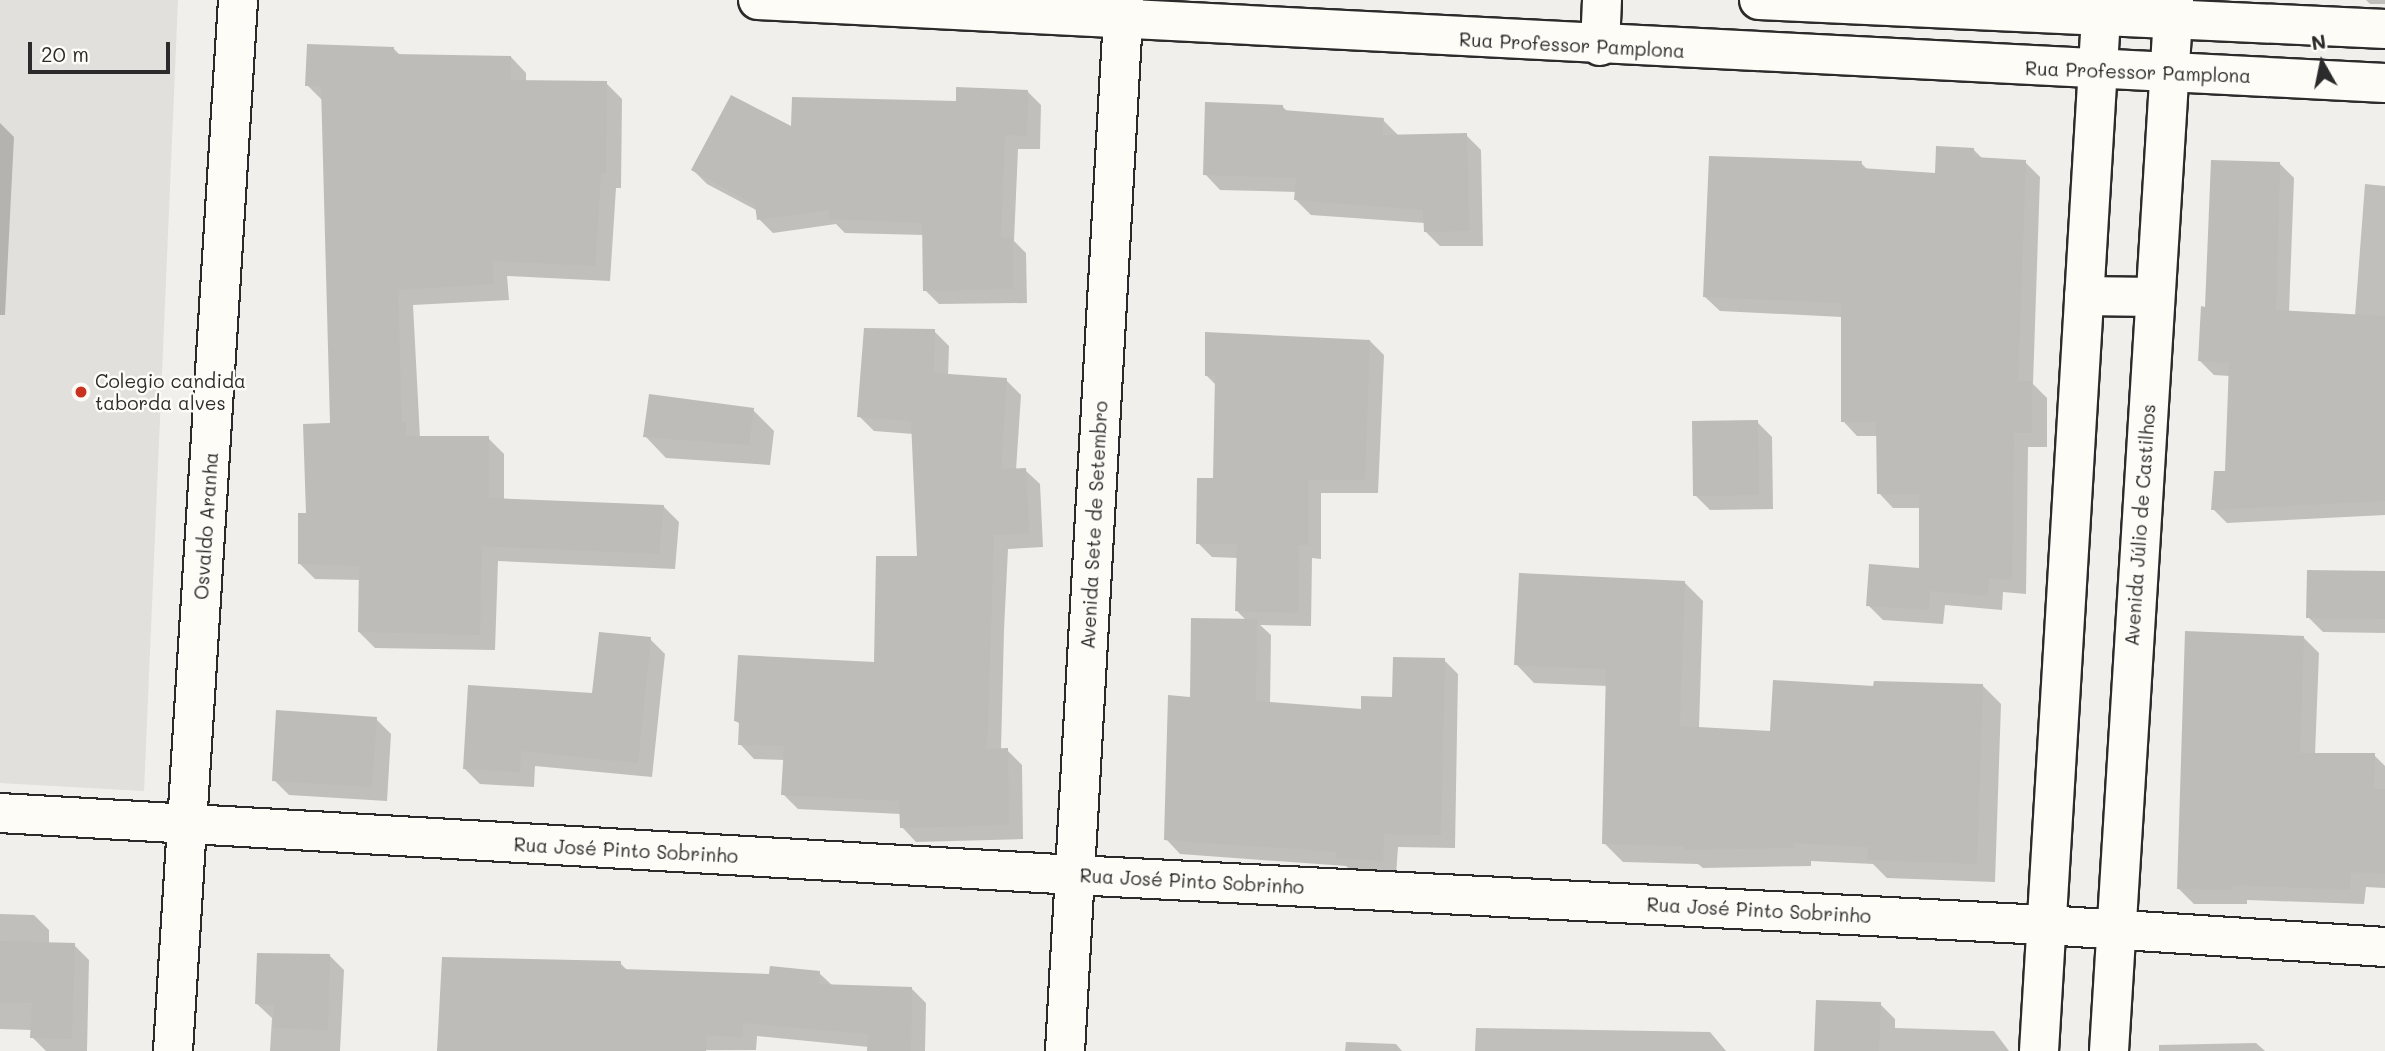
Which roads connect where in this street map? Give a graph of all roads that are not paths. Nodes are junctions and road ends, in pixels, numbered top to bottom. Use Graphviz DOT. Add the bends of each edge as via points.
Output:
graph roads {
  1 [pos="238,0"];
  2 [pos="758,0"];
  3 [pos="1602,0"];
  4 [pos="1759,0"];
  5 [pos="2101,9"];
  6 [pos="2173,9"];
  7 [pos="1124,10"];
  8 [pos="2385,30"];
  9 [pos="1600,46"];
  10 [pos="2097,71"];
  11 [pos="2168,73"];
  12 [pos="2385,83"];
  13 [pos="2084,296"];
  14 [pos="2154,297"];
  15 [pos="0,814"];
  16 [pos="187,824"];
  17 [pos="1074,876"];
  18 [pos="2045,925"];
  19 [pos="2116,930"];
  20 [pos="2385,947"];
  21 [pos="173,1051"];
  22 [pos="1065,1051"];
  23 [pos="2039,1051"];
  24 [pos="2109,1051"];
  1 -- 16 [label="street, Osvaldo Aranha"];
  2 -- 7 [label="street, Rua Professor Pamplona"];
  3 -- 9 [label="street"];
  4 -- 5 [label="street"];
  5 -- 6 [label="street"];
  5 -- 10 [label="street"];
  6 -- 8 [label="street"];
  6 -- 11 [label="street, Avenida Júlio de Castilhos"];
  7 -- 9 [label="street, Rua Professor Pamplona"];
  7 -- 17 [label="street, Avenida Sete de Setembro"];
  9 -- 10 [label="street, Rua Professor Pamplona"];
  10 -- 11 [label="street, Rua Professor Pamplona"];
  10 -- 13 [label="street"];
  11 -- 12 [label="street, Rua Professor Pamplona"];
  11 -- 14 [label="street, Avenida Júlio de Castilhos"];
  13 -- 14 [label="street"];
  13 -- 18 [label="street"];
  14 -- 19 [label="street, Avenida Júlio de Castilhos"];
  15 -- 16 [label="street, Rua José Pinto Sobrinho"];
  16 -- 17 [label="street, Rua José Pinto Sobrinho"];
  16 -- 21 [label="street, Osvaldo Aranha"];
  17 -- 18 [label="street, Rua José Pinto Sobrinho"];
  17 -- 22 [label="street, Avenida Sete de Setembro"];
  18 -- 19 [label="street, Rua José Pinto Sobrinho"];
  18 -- 23 [label="street"];
  19 -- 20 [label="street, Rua José Pinto Sobrinho"];
  19 -- 24 [label="street, Avenida Júlio de Castilhos"];
}
